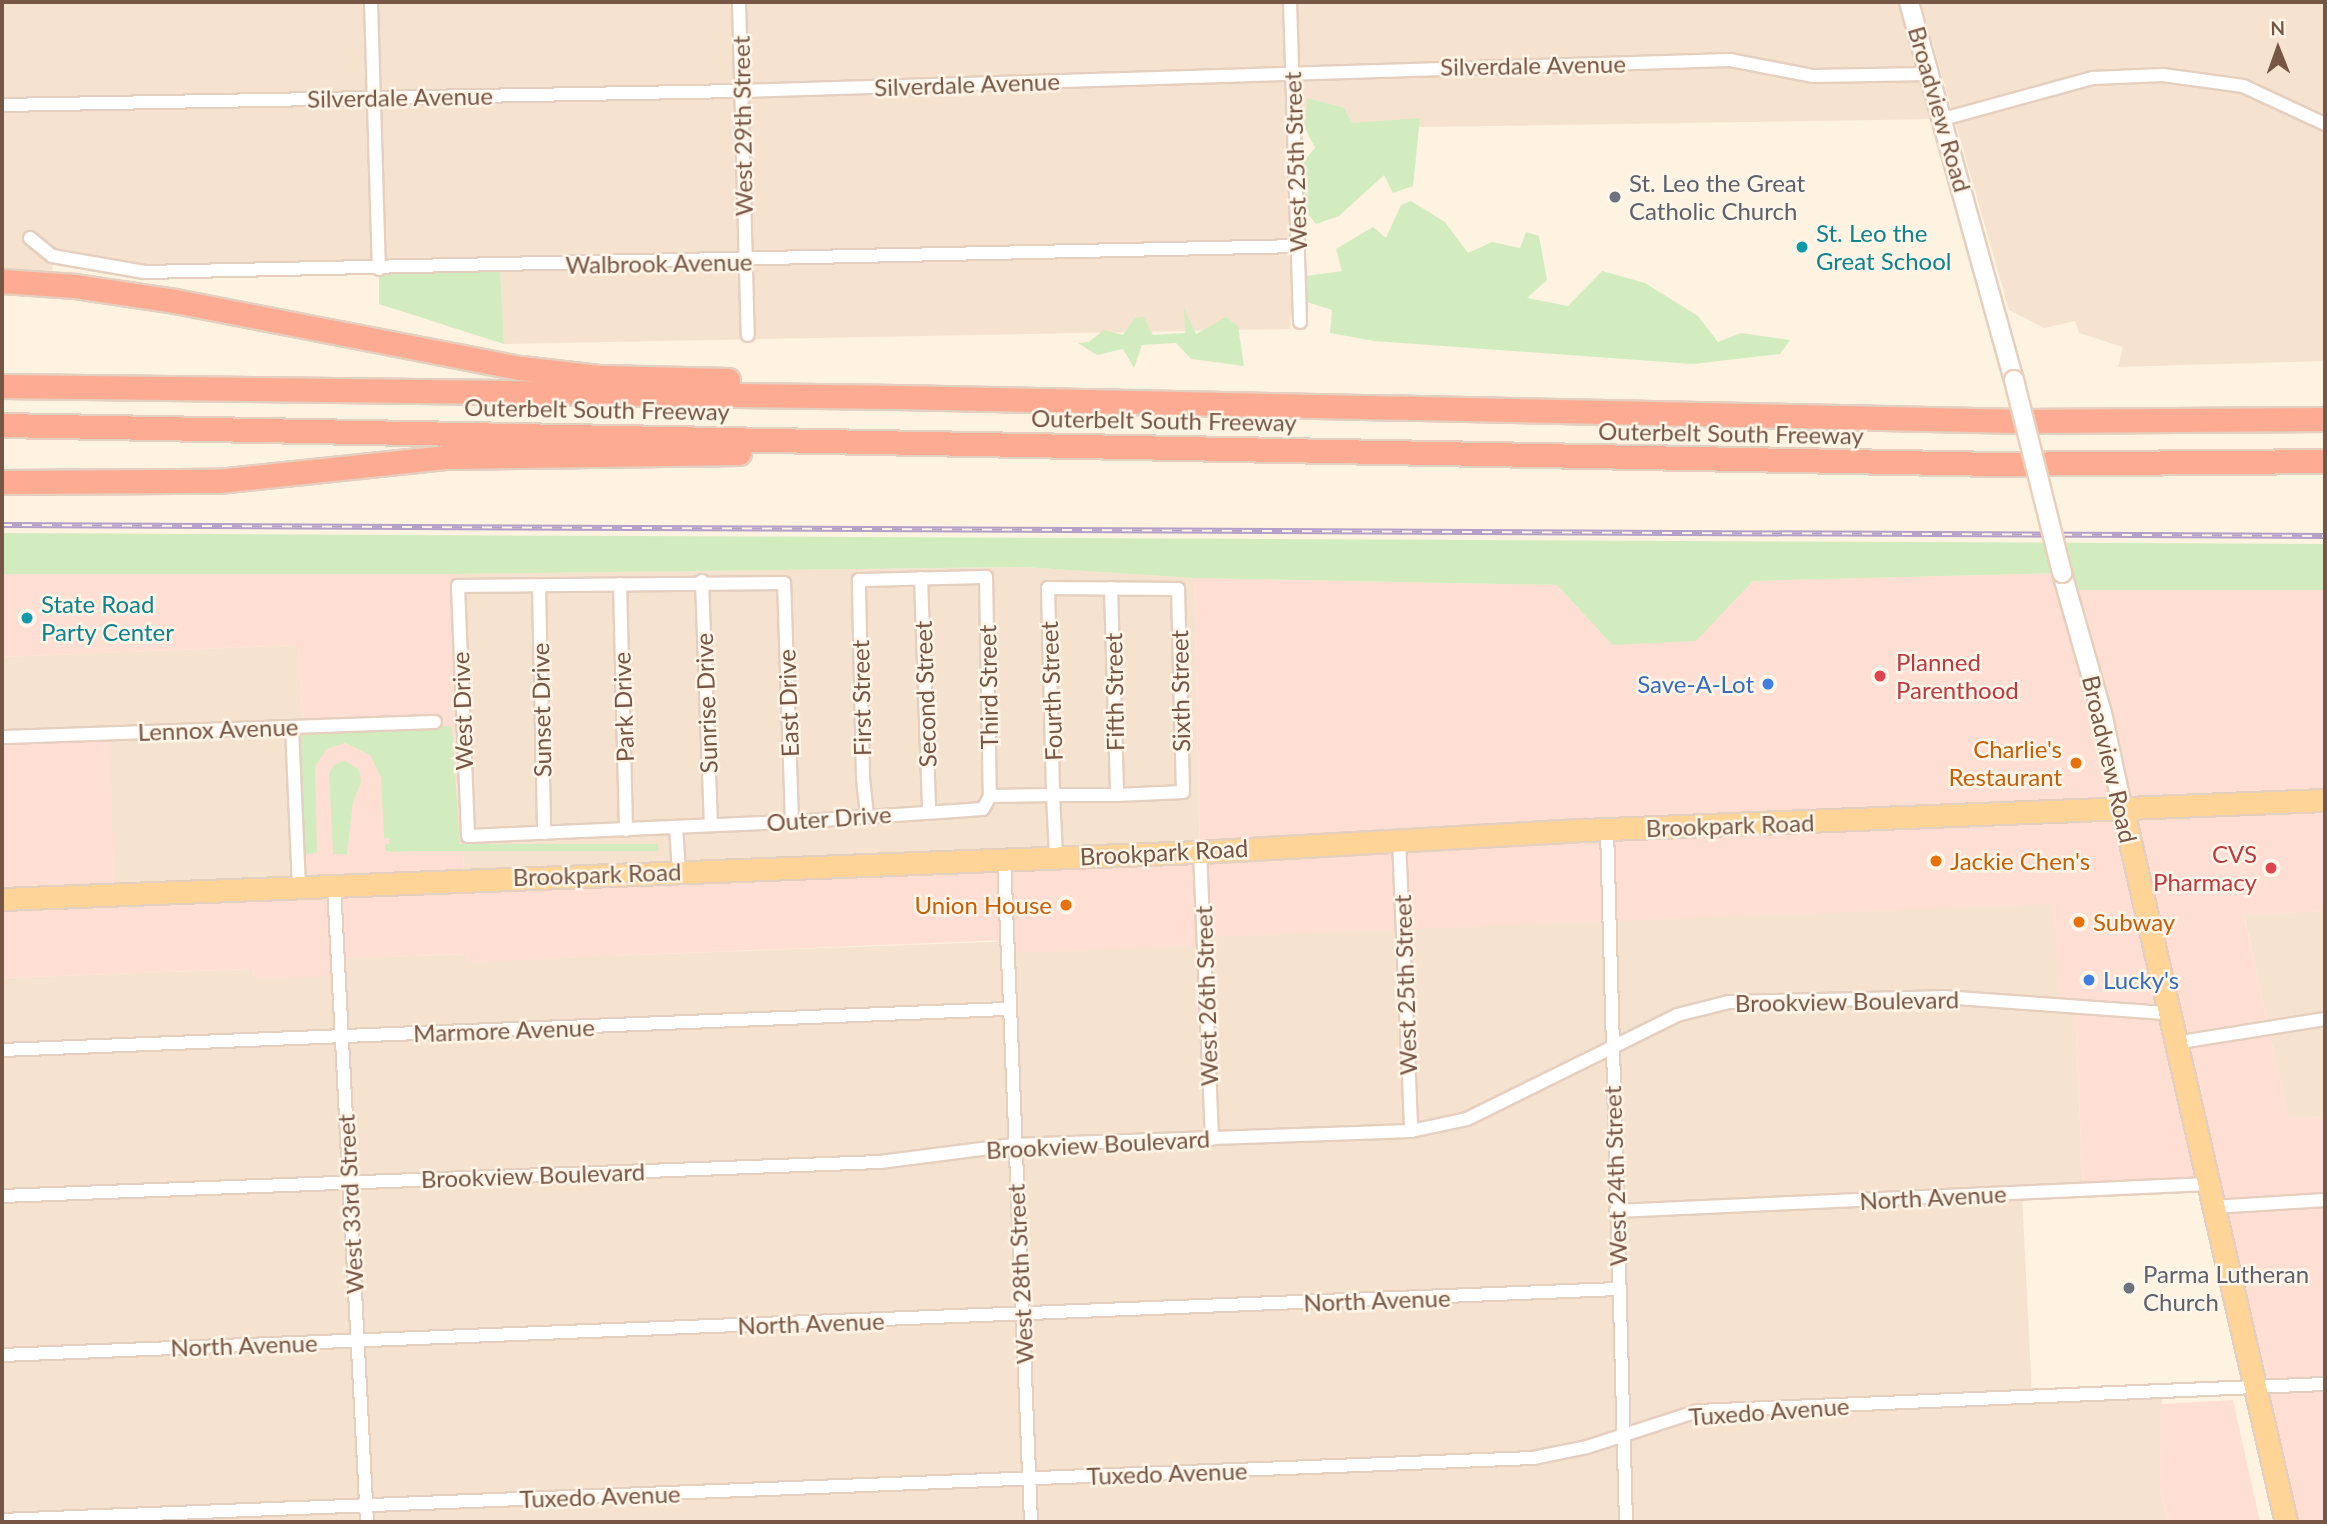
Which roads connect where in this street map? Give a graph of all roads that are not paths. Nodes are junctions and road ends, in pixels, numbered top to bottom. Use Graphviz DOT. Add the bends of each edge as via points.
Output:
graph roads {
  1 [pos="371,2"];
  2 [pos="739,2"];
  3 [pos="1290,2"];
  4 [pos="1909,2"];
  5 [pos="1292,72"];
  6 [pos="1930,74"];
  7 [pos="741,91"];
  8 [pos="373,97"];
  9 [pos="2,105"];
  10 [pos="1943,119"];
  11 [pos="2325,124"];
  12 [pos="30,238"];
  13 [pos="1297,246"];
  14 [pos="745,262"];
  15 [pos="379,269"];
  16 [pos="2,281"];
  17 [pos="1300,322"];
  18 [pos="748,335"];
  19 [pos="2,386"];
  20 [pos="898,397"];
  21 [pos="2320,418"];
  22 [pos="2,425"];
  23 [pos="888,440"];
  24 [pos="2325,461"];
  25 [pos="2,482"];
  26 [pos="921,578"];
  27 [pos="702,581"];
  28 [pos="620,584"];
  29 [pos="539,586"];
  30 [pos="1111,588"];
  31 [pos="435,722"];
  32 [pos="292,727"];
  33 [pos="2,737"];
  34 [pos="1182,792"];
  35 [pos="1053,795"];
  36 [pos="1116,795"];
  37 [pos="990,796"];
  38 [pos="2325,800"];
  39 [pos="929,810"];
  40 [pos="2123,811"];
  41 [pos="867,816"];
  42 [pos="792,822"];
  43 [pos="710,825"];
  44 [pos="676,827"];
  45 [pos="1606,829"];
  46 [pos="626,830"];
  47 [pos="544,833"];
  48 [pos="468,836"];
  49 [pos="1399,839"];
  50 [pos="1200,852"];
  51 [pos="1056,857"];
  52 [pos="1004,858"];
  53 [pos="678,871"];
  54 [pos="299,886"];
  55 [pos="334,886"];
  56 [pos="2,899"];
  57 [pos="1006,1009"];
  58 [pos="2168,1013"];
  59 [pos="2325,1019"];
  60 [pos="339,1037"];
  61 [pos="2175,1043"];
  62 [pos="1610,1047"];
  63 [pos="2,1050"];
  64 [pos="1411,1131"];
  65 [pos="1212,1139"];
  66 [pos="1013,1145"];
  67 [pos="351,1183"];
  68 [pos="2208,1184"];
  69 [pos="2,1196"];
  70 [pos="2325,1200"];
  71 [pos="2213,1208"];
  72 [pos="1616,1212"];
  73 [pos="1619,1289"];
  74 [pos="1021,1314"];
  75 [pos="358,1340"];
  76 [pos="2,1355"];
  77 [pos="2325,1384"];
  78 [pos="2255,1387"];
  79 [pos="1623,1436"];
  80 [pos="1029,1478"];
  81 [pos="366,1505"];
  82 [pos="2,1520"];
  83 [pos="366,1522"];
  84 [pos="1031,1522"];
  85 [pos="1626,1522"];
  86 [pos="2286,1522"];
  1 -- 8 [label="street"];
  2 -- 7 [label="street, West 29th Street"];
  3 -- 5 [label="street, West 25th Street"];
  4 -- 6 [label="main road, Broadview Road"];
  5 -- 6 [label="street, Silverdale Avenue" via="1730,60 1813,76"];
  5 -- 7 [label="street, Silverdale Avenue"];
  5 -- 13 [label="street, West 25th Street"];
  6 -- 10 [label="main road, Broadview Road"];
  7 -- 8 [label="street, Silverdale Avenue"];
  7 -- 14 [label="street, West 29th Street"];
  8 -- 9 [label="street, Silverdale Avenue"];
  8 -- 15 [label="street"];
  10 -- 11 [label="street" via="2093,78 2163,75 2243,86"];
  10 -- 40 [label="main road, Broadview Road, bridge" via="2102,713"];
  12 -- 15 [label="street, Walbrook Avenue" via="52,256 145,272"];
  13 -- 14 [label="street, Walbrook Avenue"];
  13 -- 17 [label="street, West 25th Street"];
  14 -- 15 [label="street, Walbrook Avenue"];
  14 -- 18 [label="street, West 29th Street"];
  16 -- 20 [label="highway" via="175,301 561,374 801,381"];
  19 -- 20 [label="highway, Outerbelt South Freeway"];
  20 -- 21 [label="highway, Outerbelt South Freeway" via="2001,420"];
  22 -- 23 [label="highway, Outerbelt South Freeway"];
  23 -- 24 [label="highway, Outerbelt South Freeway" via="1989,464"];
  23 -- 25 [label="highway" via="784,451 445,457 218,481"];
  26 -- 37 [label="street, Third Street" via="986,578"];
  26 -- 39 [label="street, Second Street"];
  26 -- 41 [label="street, First Street" via="859,580"];
  27 -- 28 [label="street"];
  27 -- 42 [label="street, East Drive" via="784,583"];
  27 -- 43 [label="street, Sunrise Drive"];
  28 -- 29 [label="street"];
  28 -- 46 [label="street, Park Drive"];
  29 -- 47 [label="street, Sunset Drive"];
  29 -- 48 [label="street, West Drive" via="458,586"];
  30 -- 34 [label="street, Sixth Street" via="1178,589"];
  30 -- 35 [label="street, Fourth Street" via="1048,588"];
  30 -- 36 [label="street, Fifth Street"];
  31 -- 32 [label="street, Lennox Avenue"];
  32 -- 33 [label="street, Lennox Avenue"];
  32 -- 54 [label="street"];
  34 -- 36 [label="street, Outer Drive"];
  35 -- 36 [label="street, Outer Drive"];
  35 -- 37 [label="street, Outer Drive"];
  35 -- 51 [label="street, Fourth Street"];
  37 -- 39 [label="street, Outer Drive" via="983,808"];
  38 -- 40 [label="main road, Brookpark Road"];
  39 -- 41 [label="street, Outer Drive"];
  40 -- 45 [label="main road, Brookpark Road"];
  40 -- 58 [label="main road, Broadview Road"];
  41 -- 42 [label="street, Outer Drive"];
  42 -- 43 [label="street, Outer Drive"];
  43 -- 44 [label="street, Outer Drive"];
  44 -- 46 [label="street, Outer Drive"];
  44 -- 53 [label="street"];
  45 -- 49 [label="main road, Brookpark Road"];
  45 -- 62 [label="street, West 24th Street"];
  46 -- 47 [label="street, Outer Drive"];
  47 -- 48 [label="street, Outer Drive"];
  49 -- 50 [label="main road, Brookpark Road"];
  49 -- 64 [label="street, West 25th Street"];
  50 -- 51 [label="main road, Brookpark Road"];
  50 -- 65 [label="street, West 26th Street"];
  51 -- 52 [label="main road, Brookpark Road"];
  52 -- 53 [label="main road, Brookpark Road"];
  52 -- 57 [label="street, West 28th Street"];
  53 -- 55 [label="main road, Brookpark Road"];
  54 -- 55 [label="main road, Brookpark Road"];
  54 -- 56 [label="main road, Brookpark Road"];
  55 -- 60 [label="street, West 33rd Street"];
  57 -- 60 [label="street, Marmore Avenue"];
  57 -- 66 [label="street, West 28th Street"];
  58 -- 61 [label="main road, Broadview Road"];
  58 -- 62 [label="street, Brookview Boulevard" via="1943,997 1729,1002 1677,1015"];
  59 -- 61 [label="street"];
  60 -- 63 [label="street, Marmore Avenue"];
  60 -- 67 [label="street, West 33rd Street"];
  61 -- 68 [label="main road, Broadview Road"];
  62 -- 64 [label="street, Brookview Boulevard" via="1467,1119"];
  62 -- 72 [label="street, West 24th Street"];
  64 -- 65 [label="street, Brookview Boulevard"];
  65 -- 66 [label="street, Brookview Boulevard"];
  66 -- 67 [label="street, Brookview Boulevard" via="880,1162"];
  66 -- 74 [label="street, West 28th Street"];
  67 -- 69 [label="street, Brookview Boulevard"];
  67 -- 75 [label="street, West 33rd Street"];
  68 -- 71 [label="main road, Broadview Road"];
  68 -- 72 [label="street, North Avenue"];
  70 -- 71 [label="street"];
  71 -- 78 [label="main road, Broadview Road"];
  72 -- 73 [label="street, West 24th Street"];
  73 -- 74 [label="street, North Avenue"];
  73 -- 79 [label="street, West 24th Street"];
  74 -- 75 [label="street, North Avenue"];
  74 -- 80 [label="street, West 28th Street"];
  75 -- 76 [label="street, North Avenue"];
  75 -- 81 [label="street, West 33rd Street"];
  77 -- 78 [label="street, Tuxedo Avenue"];
  78 -- 79 [label="street, Tuxedo Avenue" via="1698,1411"];
  78 -- 86 [label="main road, Broadview Road"];
  79 -- 80 [label="street, Tuxedo Avenue" via="1533,1458"];
  79 -- 85 [label="street, West 24th Street"];
  80 -- 81 [label="street, Tuxedo Avenue"];
  80 -- 84 [label="street, West 28th Street"];
  81 -- 82 [label="street, Tuxedo Avenue"];
  81 -- 83 [label="street, West 33rd Street"];
}
